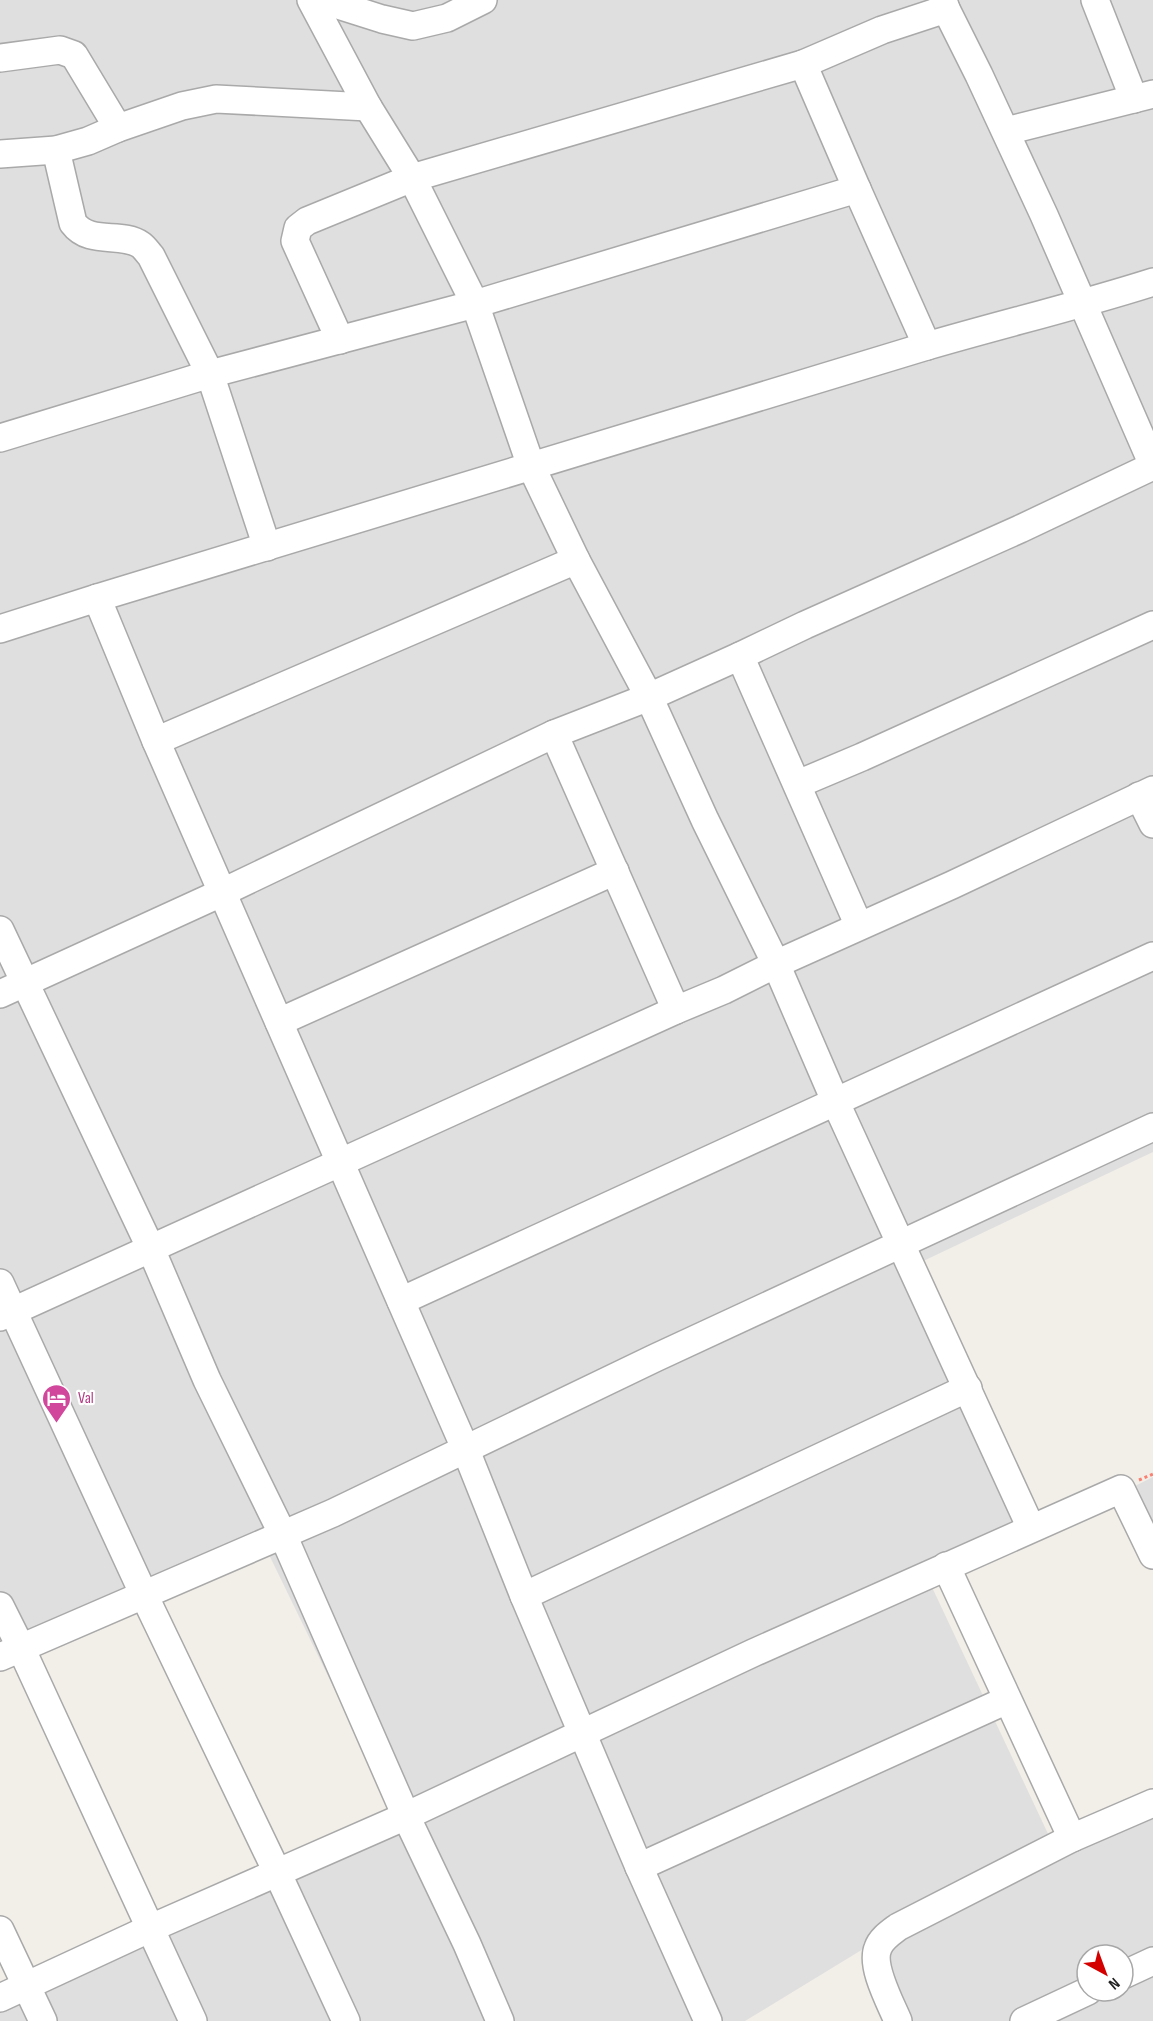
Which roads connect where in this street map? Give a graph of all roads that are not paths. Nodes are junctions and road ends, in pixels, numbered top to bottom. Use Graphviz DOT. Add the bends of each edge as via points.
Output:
graph roads {
  1 [pos="311,0"];
  2 [pos="322,0"];
  3 [pos="483,0"];
  4 [pos="1095,0"];
  5 [pos="944,5"];
  6 [pos="0,58"];
  7 [pos="802,64"];
  8 [pos="1144,97"];
  9 [pos="368,107"];
  10 [pos="118,128"];
  11 [pos="1006,131"];
  12 [pos="56,150"];
  13 [pos="0,154"];
  14 [pos="412,178"];
  15 [pos="857,189"];
  16 [pos="1153,282"];
  17 [pos="475,304"];
  18 [pos="1084,304"];
  19 [pos="340,340"];
  20 [pos="927,346"];
  21 [pos="210,374"];
  22 [pos="0,438"];
  23 [pos="531,466"];
  24 [pos="1153,466"];
  25 [pos="267,547"];
  26 [pos="576,560"];
  27 [pos="97,598"];
  28 [pos="1153,625"];
  29 [pos="0,629"];
  30 [pos="740,656"];
  31 [pos="649,697"];
  32 [pos="554,734"];
  33 [pos="156,741"];
  34 [pos="798,784"];
  35 [pos="1146,793"];
  36 [pos="1153,824"];
  37 [pos="615,871"];
  38 [pos="221,893"];
  39 [pos="859,926"];
  40 [pos="0,930"];
  41 [pos="1153,956"];
  42 [pos="776,964"];
  43 [pos="25,983"];
  44 [pos="0,994"];
  45 [pos="676,1010"];
  46 [pos="279,1022"];
  47 [pos="836,1103"];
  48 [pos="1153,1127"];
  49 [pos="339,1164"];
  50 [pos="900,1244"];
  51 [pos="151,1249"];
  52 [pos="0,1283"];
  53 [pos="401,1301"];
  54 [pos="7,1314"];
  55 [pos="968,1388"];
  56 [pos="465,1448"];
  57 [pos="1031,1528"];
  58 [pos="283,1535"];
  59 [pos="1153,1555"];
  60 [pos="946,1566"];
  61 [pos="144,1595"];
  62 [pos="524,1596"];
  63 [pos="0,1606"];
  64 [pos="11,1652"];
  65 [pos="1007,1700"];
  66 [pos="582,1734"];
  67 [pos="1153,1803"];
  68 [pos="406,1816"];
  69 [pos="1072,1838"];
  70 [pos="639,1867"];
  71 [pos="278,1872"];
  72 [pos="151,1928"];
  73 [pos="0,1930"];
  74 [pos="1153,1960"];
  75 [pos="1135,1969"];
  76 [pos="27,1986"];
  77 [pos="1075,1997"];
  78 [pos="0,1998"];
  79 [pos="43,2021"];
  80 [pos="193,2021"];
  81 [pos="346,2021"];
  82 [pos="500,2021"];
  83 [pos="708,2021"];
  84 [pos="898,2021"];
  85 [pos="1024,2021"];
  1 -- 9 [label="street"];
  2 -- 3 [label="street" via="413,26 447,18"];
  4 -- 8 [label="street"];
  5 -- 7 [label="street"];
  5 -- 11 [label="street"];
  6 -- 10 [label="street" via="60,50 74,55"];
  7 -- 14 [label="street"];
  7 -- 15 [label="street"];
  8 -- 11 [label="street"];
  9 -- 10 [label="street" via="216,99"];
  9 -- 14 [label="street"];
  10 -- 12 [label="street"];
  11 -- 18 [label="street"];
  12 -- 13 [label="street"];
  12 -- 21 [label="street" via="73,223 97,237 140,244 151,256"];
  14 -- 17 [label="street"];
  14 -- 19 [label="street" via="298,228 294,241"];
  15 -- 17 [label="street"];
  15 -- 20 [label="street"];
  16 -- 18 [label="street"];
  17 -- 19 [label="street"];
  17 -- 23 [label="street"];
  18 -- 20 [label="street"];
  18 -- 24 [label="street"];
  19 -- 21 [label="street"];
  20 -- 23 [label="street"];
  21 -- 22 [label="street"];
  21 -- 25 [label="street"];
  23 -- 25 [label="street"];
  23 -- 26 [label="street"];
  24 -- 30 [label="street"];
  25 -- 27 [label="street"];
  26 -- 31 [label="street"];
  26 -- 33 [label="street"];
  27 -- 29 [label="street"];
  27 -- 33 [label="street"];
  28 -- 34 [label="street"];
  30 -- 31 [label="street"];
  30 -- 34 [label="street"];
  31 -- 32 [label="street"];
  31 -- 42 [label="street"];
  32 -- 37 [label="street"];
  32 -- 38 [label="street"];
  33 -- 38 [label="street"];
  34 -- 39 [label="street"];
  35 -- 36 [label="street"];
  35 -- 39 [label="street"];
  37 -- 45 [label="street"];
  37 -- 46 [label="street"];
  38 -- 43 [label="street"];
  38 -- 46 [label="street"];
  39 -- 42 [label="street"];
  40 -- 43 [label="street"];
  41 -- 47 [label="street"];
  42 -- 45 [label="street"];
  42 -- 47 [label="street"];
  43 -- 44 [label="street"];
  43 -- 51 [label="street"];
  45 -- 49 [label="street"];
  46 -- 49 [label="street"];
  47 -- 50 [label="street"];
  47 -- 53 [label="street"];
  48 -- 50 [label="street"];
  49 -- 51 [label="street"];
  49 -- 53 [label="street"];
  50 -- 55 [label="street"];
  50 -- 56 [label="street"];
  51 -- 54 [label="street"];
  51 -- 58 [label="street" via="207,1380"];
  52 -- 54 [label="street"];
  53 -- 56 [label="street"];
  54 -- 61 [label="street"];
  55 -- 57 [label="street"];
  55 -- 62 [label="street"];
  56 -- 58 [label="street"];
  56 -- 62 [label="street"];
  57 -- 59 [label="street" via="1121,1489"];
  57 -- 60 [label="street"];
  58 -- 61 [label="street"];
  58 -- 68 [label="street"];
  60 -- 65 [label="street"];
  60 -- 66 [label="street"];
  61 -- 64 [label="street"];
  61 -- 71 [label="street"];
  62 -- 66 [label="street"];
  63 -- 64 [label="street"];
  64 -- 72 [label="street" via="83,1784"];
  65 -- 69 [label="street"];
  65 -- 70 [label="street"];
  66 -- 68 [label="street"];
  66 -- 70 [label="street"];
  67 -- 69 [label="street"];
  68 -- 71 [label="street"];
  68 -- 82 [label="street"];
  69 -- 84 [label="street" via="898,1927 885,1938 877,1949 877,1970"];
  70 -- 83 [label="street"];
  71 -- 72 [label="street"];
  71 -- 81 [label="street"];
  72 -- 76 [label="street"];
  72 -- 80 [label="street"];
  73 -- 76 [label="street"];
  74 -- 75 [label="street"];
  76 -- 78 [label="street"];
  76 -- 79 [label="street"];
  77 -- 85 [label="street"];
}
